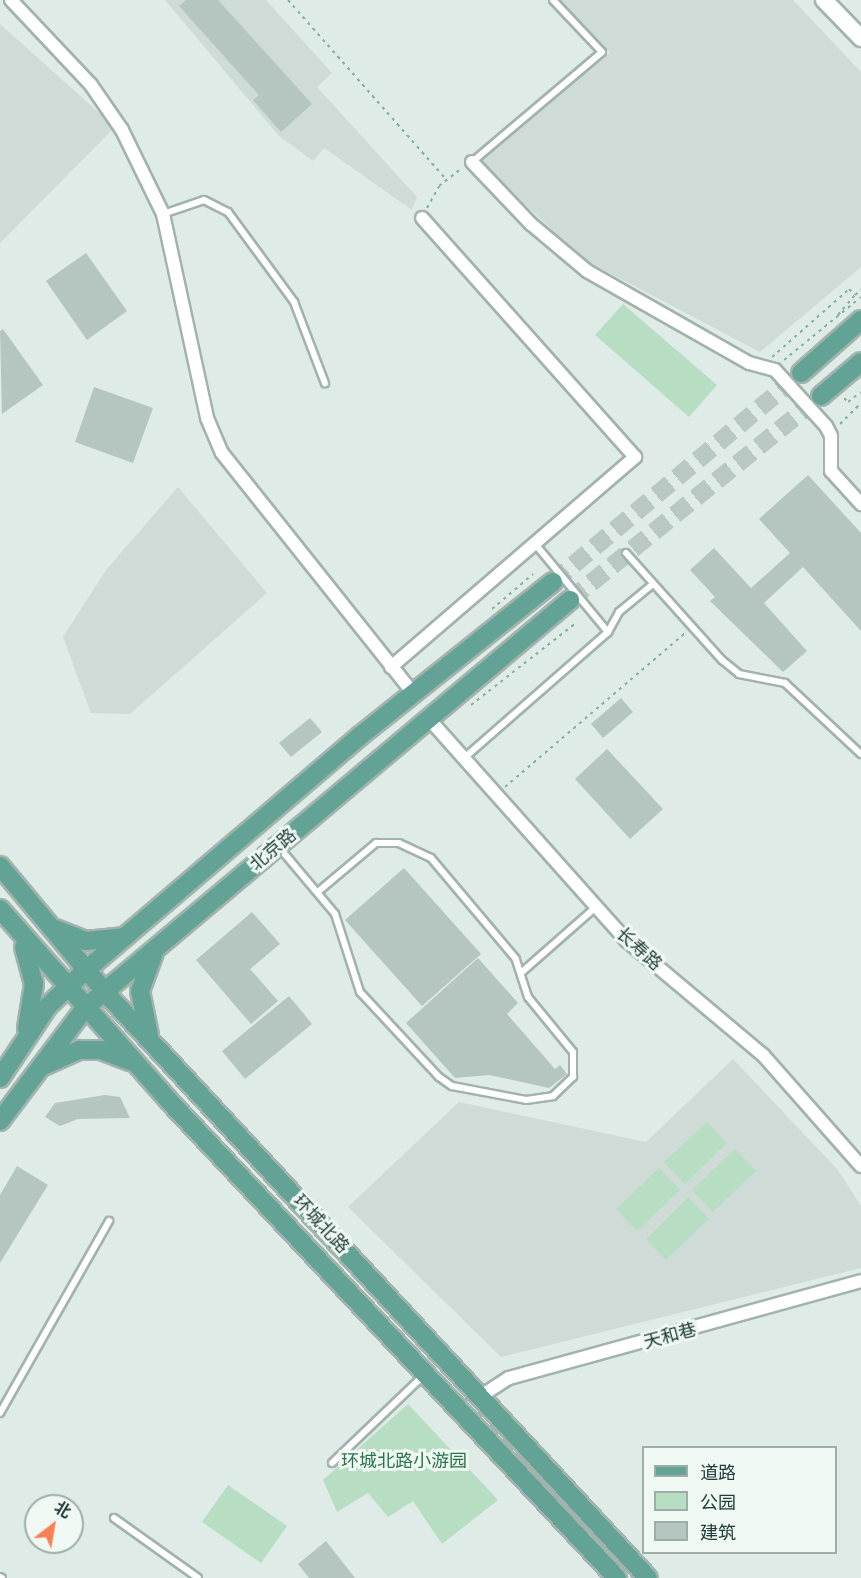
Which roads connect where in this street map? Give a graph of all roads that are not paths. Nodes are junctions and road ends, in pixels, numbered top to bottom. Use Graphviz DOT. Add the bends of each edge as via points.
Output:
graph roads {
  1 [pos="11,0"];
  2 [pos="553,0"];
  3 [pos="824,0"];
  4 [pos="861,38"];
  5 [pos="472,162"];
  6 [pos="163,214"];
  7 [pos="422,218"];
  8 [pos="861,320"];
  9 [pos="861,362"];
  10 [pos="801,373"];
  11 [pos="325,383"];
  12 [pos="821,396"];
  13 [pos="861,504"];
  14 [pos="536,545"];
  15 [pos="626,553"];
  16 [pos="553,582"];
  17 [pos="653,584"];
  18 [pos="570,600"];
  19 [pos="608,632"];
  20 [pos="391,667"];
  21 [pos="415,696"];
  22 [pos="429,719"];
  23 [pos="861,754"];
  24 [pos="463,759"];
  25 [pos="278,846"];
  26 [pos="0,866"];
  27 [pos="320,890"];
  28 [pos="596,907"];
  29 [pos="0,909"];
  30 [pos="46,924"];
  31 [pos="13,927"];
  32 [pos="133,933"];
  33 [pos="158,947"];
  34 [pos="86,970"];
  35 [pos="522,972"];
  36 [pos="66,988"];
  37 [pos="104,991"];
  38 [pos="85,1008"];
  39 [pos="154,1044"];
  40 [pos="16,1051"];
  41 [pos="140,1069"];
  42 [pos="0,1078"];
  43 [pos="28,1079"];
  44 [pos="0,1121"];
  45 [pos="861,1166"];
  46 [pos="109,1221"];
  47 [pos="861,1281"];
  48 [pos="427,1373"];
  49 [pos="481,1396"];
  50 [pos="0,1413"];
  51 [pos="332,1463"];
  52 [pos="114,1518"];
  53 [pos="198,1578"];
  54 [pos="617,1578"];
  55 [pos="648,1578"];
  1 -- 6 [label="street" via="91,85 122,130"];
  2 -- 5 [label="lane" via="602,52"];
  3 -- 4 [label="street"];
  5 -- 13 [label="street" via="531,224 587,271 749,363 772,366 831,436 831,471"];
  6 -- 11 [label="lane" via="204,200 228,212 294,302"];
  6 -- 20 [label="street" via="207,418 222,453"];
  7 -- 14 [label="street" via="635,457"];
  8 -- 10 [label="main road"];
  9 -- 12 [label="main road"];
  14 -- 19 [label="lane"];
  14 -- 20 [label="street"];
  15 -- 17 [label="lane"];
  16 -- 21 [label="main road, 北京路"];
  17 -- 19 [label="lane" via="619,612"];
  17 -- 23 [label="lane" via="739,674 785,683"];
  18 -- 22 [label="main road, 北京路"];
  19 -- 24 [label="lane"];
  20 -- 21 [label="street"];
  21 -- 32 [label="main road, 北京路" via="360,736"];
  22 -- 24 [label="street, 长寿路"];
  22 -- 25 [label="main road, 北京路"];
  24 -- 28 [label="street, 长寿路"];
  25 -- 27 [label="lane"];
  25 -- 33 [label="main road, 北京路"];
  26 -- 30 [label="main road, 环城北路"];
  27 -- 35 [label="lane" via="376,843 399,843 443,867 483,913"];
  27 -- 35 [label="lane" via="335,914 360,992 452,1086 540,1100 573,1077 573,1052 528,997"];
  28 -- 35 [label="lane"];
  28 -- 45 [label="street, 长寿路" via="627,940 763,1055"];
  29 -- 31 [label="main road, 环城北路"];
  30 -- 32 [label="main road" via="86,941"];
  30 -- 34 [label="main road, 环城北路"];
  31 -- 36 [label="main road, 环城北路"];
  31 -- 40 [label="main road" via="28,956 34,991 28,1024"];
  32 -- 34 [label="main road, 北京路"];
  33 -- 37 [label="main road, 北京路"];
  33 -- 39 [label="main road" via="140,991 144,1024"];
  34 -- 36 [label="main road, 北京路"];
  34 -- 37 [label="main road, 环城北路"];
  36 -- 38 [label="main road, 环城北路"];
  36 -- 40 [label="main road, 北京路"];
  37 -- 38 [label="main road, 北京路"];
  37 -- 39 [label="main road, 环城北路"];
  38 -- 41 [label="main road, 环城北路"];
  38 -- 43 [label="main road, 北京路"];
  39 -- 49 [label="main road, 环城北路"];
  40 -- 42 [label="main road, 北京路"];
  41 -- 43 [label="main road" via="114,1053 79,1050 56,1057"];
  41 -- 48 [label="main road, 环城北路"];
  43 -- 44 [label="main road, 北京路"];
  46 -- 50 [label="lane"];
  47 -- 49 [label="street, 天和巷" via="509,1378"];
  48 -- 51 [label="lane"];
  48 -- 54 [label="main road, 环城北路"];
  49 -- 55 [label="main road, 环城北路"];
  52 -- 53 [label="lane"];
}
